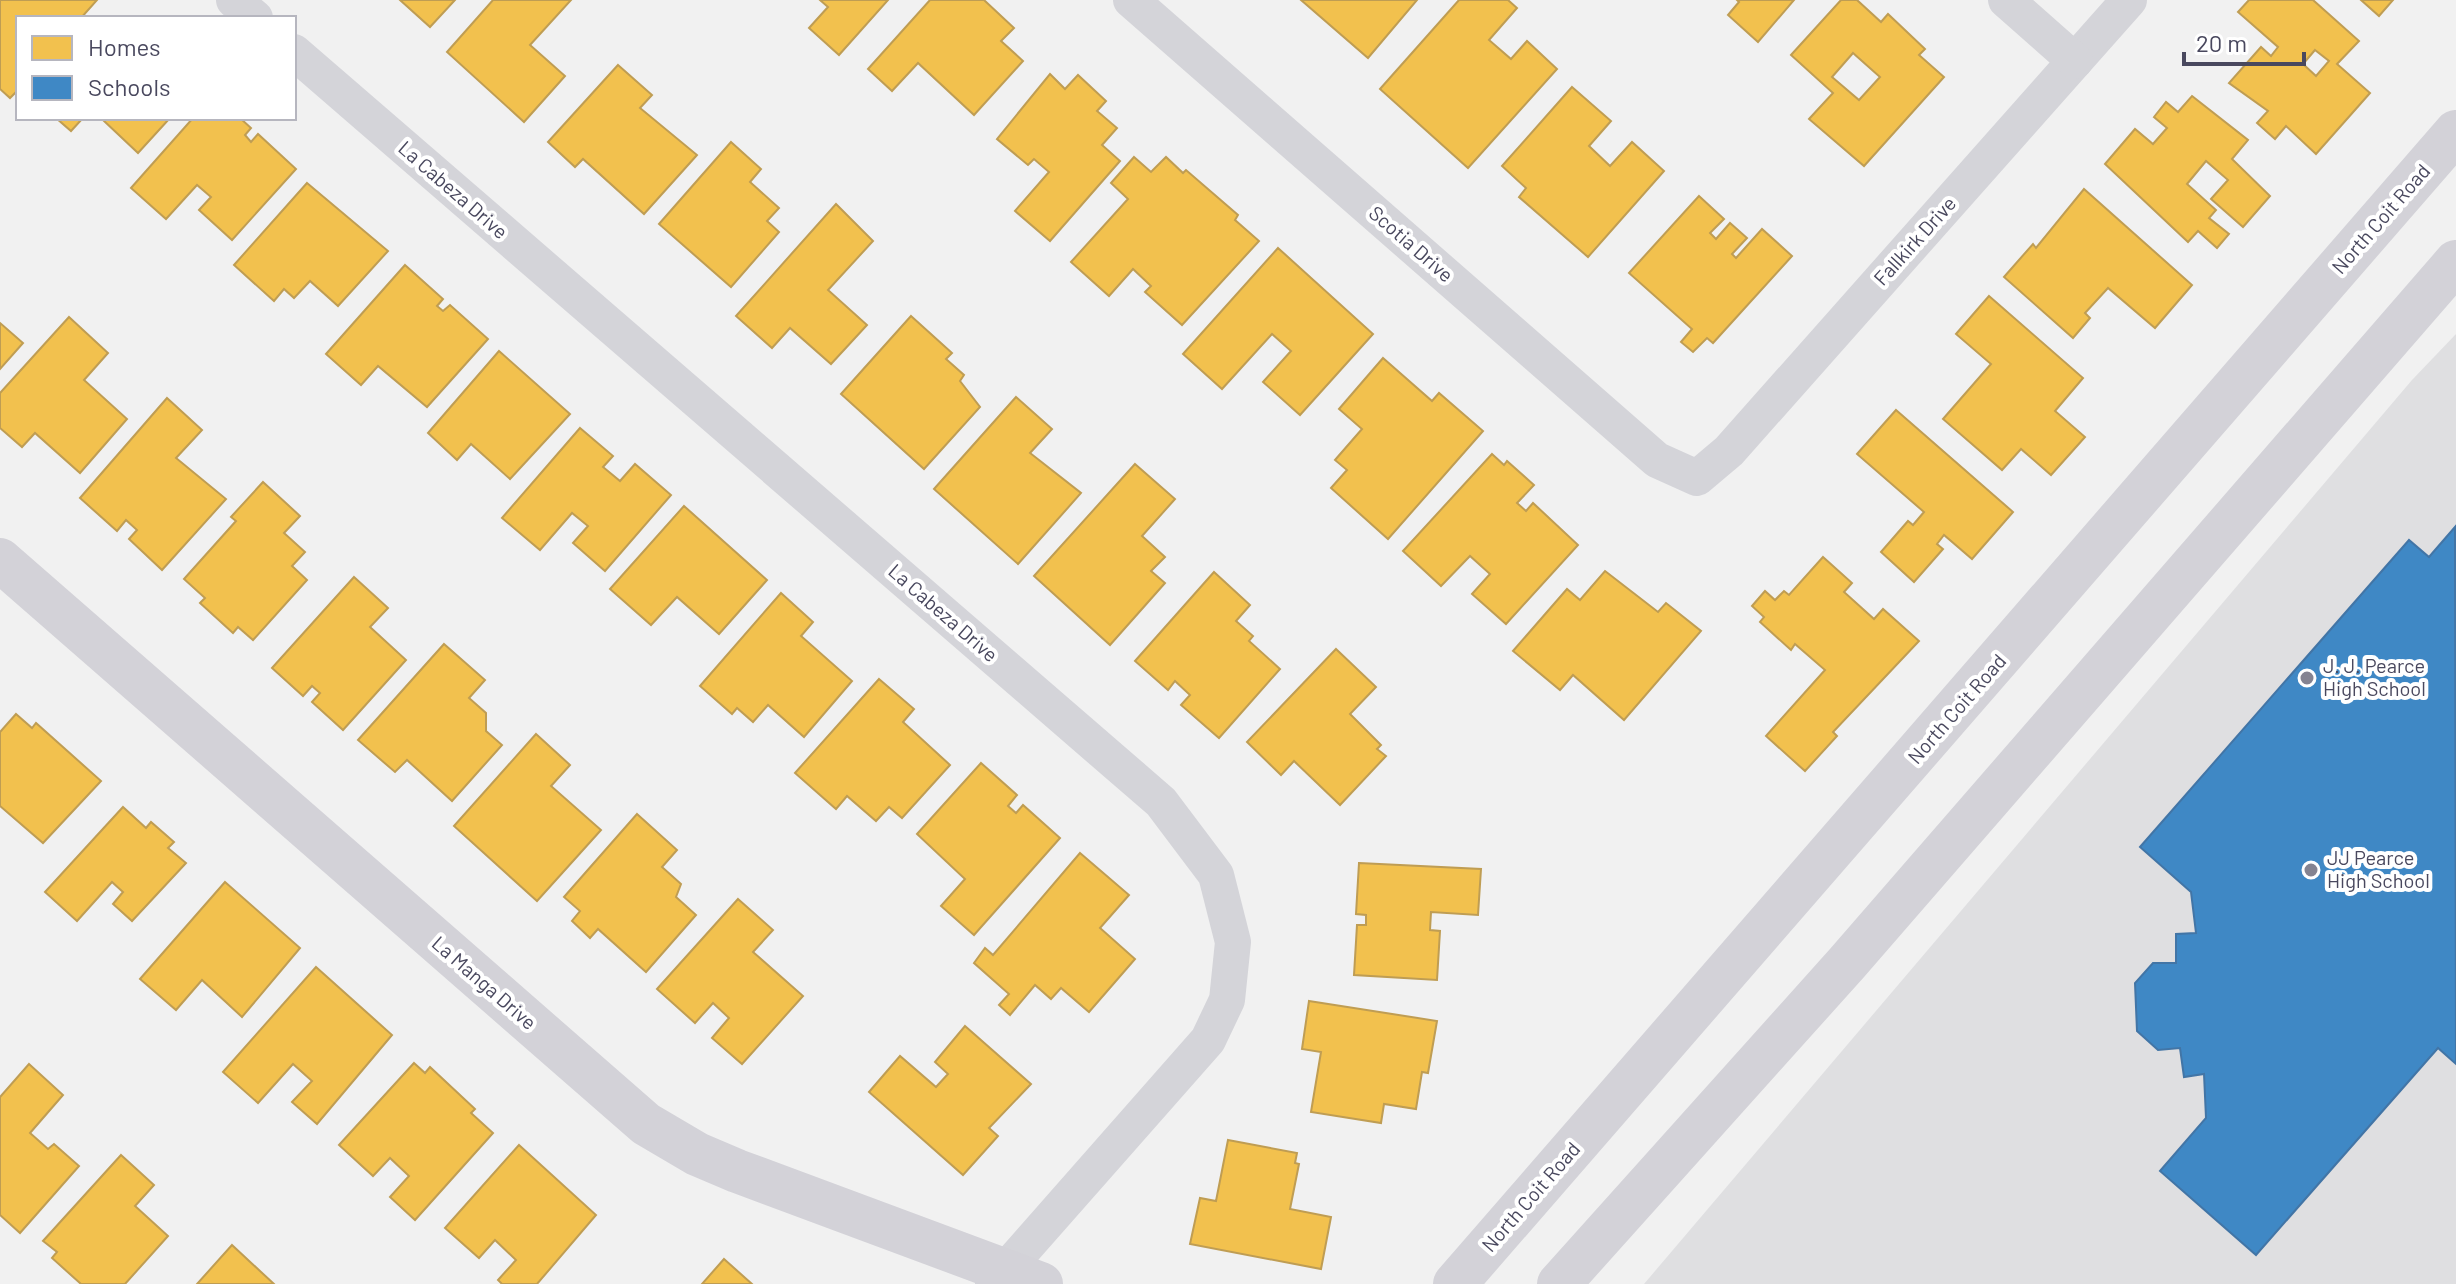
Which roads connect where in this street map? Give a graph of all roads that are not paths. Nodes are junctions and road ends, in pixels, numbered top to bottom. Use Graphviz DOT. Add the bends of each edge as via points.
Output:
graph roads {
  1 [pos="234,0"];
  2 [pos="1131,0"];
  3 [pos="2006,0"];
  4 [pos="2129,0"];
  5 [pos="253,16"];
  6 [pos="296,54"];
  7 [pos="2075,61"];
  8 [pos="2456,132"];
  9 [pos="2456,262"];
  10 [pos="1697,478"];
  11 [pos="0,560"];
  12 [pos="1013,1279"];
  13 [pos="1455,1284"];
  14 [pos="1559,1284"];
  1 -- 5 [label="street"];
  2 -- 10 [label="street, Scotia Drive" via="1657,460"];
  3 -- 7 [label="street"];
  4 -- 7 [label="street, Fallkirk Drive"];
  6 -- 12 [label="street, La Cabeza Drive" via="1161,802 1216,875 1233,942 1227,1000 1208,1040"];
  7 -- 10 [label="street, Fallkirk Drive" via="1729,451"];
  8 -- 13 [label="main road, North Coit Road"];
  9 -- 14 [label="main road" via="1847,963"];
  11 -- 12 [label="main road, La Manga Drive" via="646,1124 737,1171"];
}
